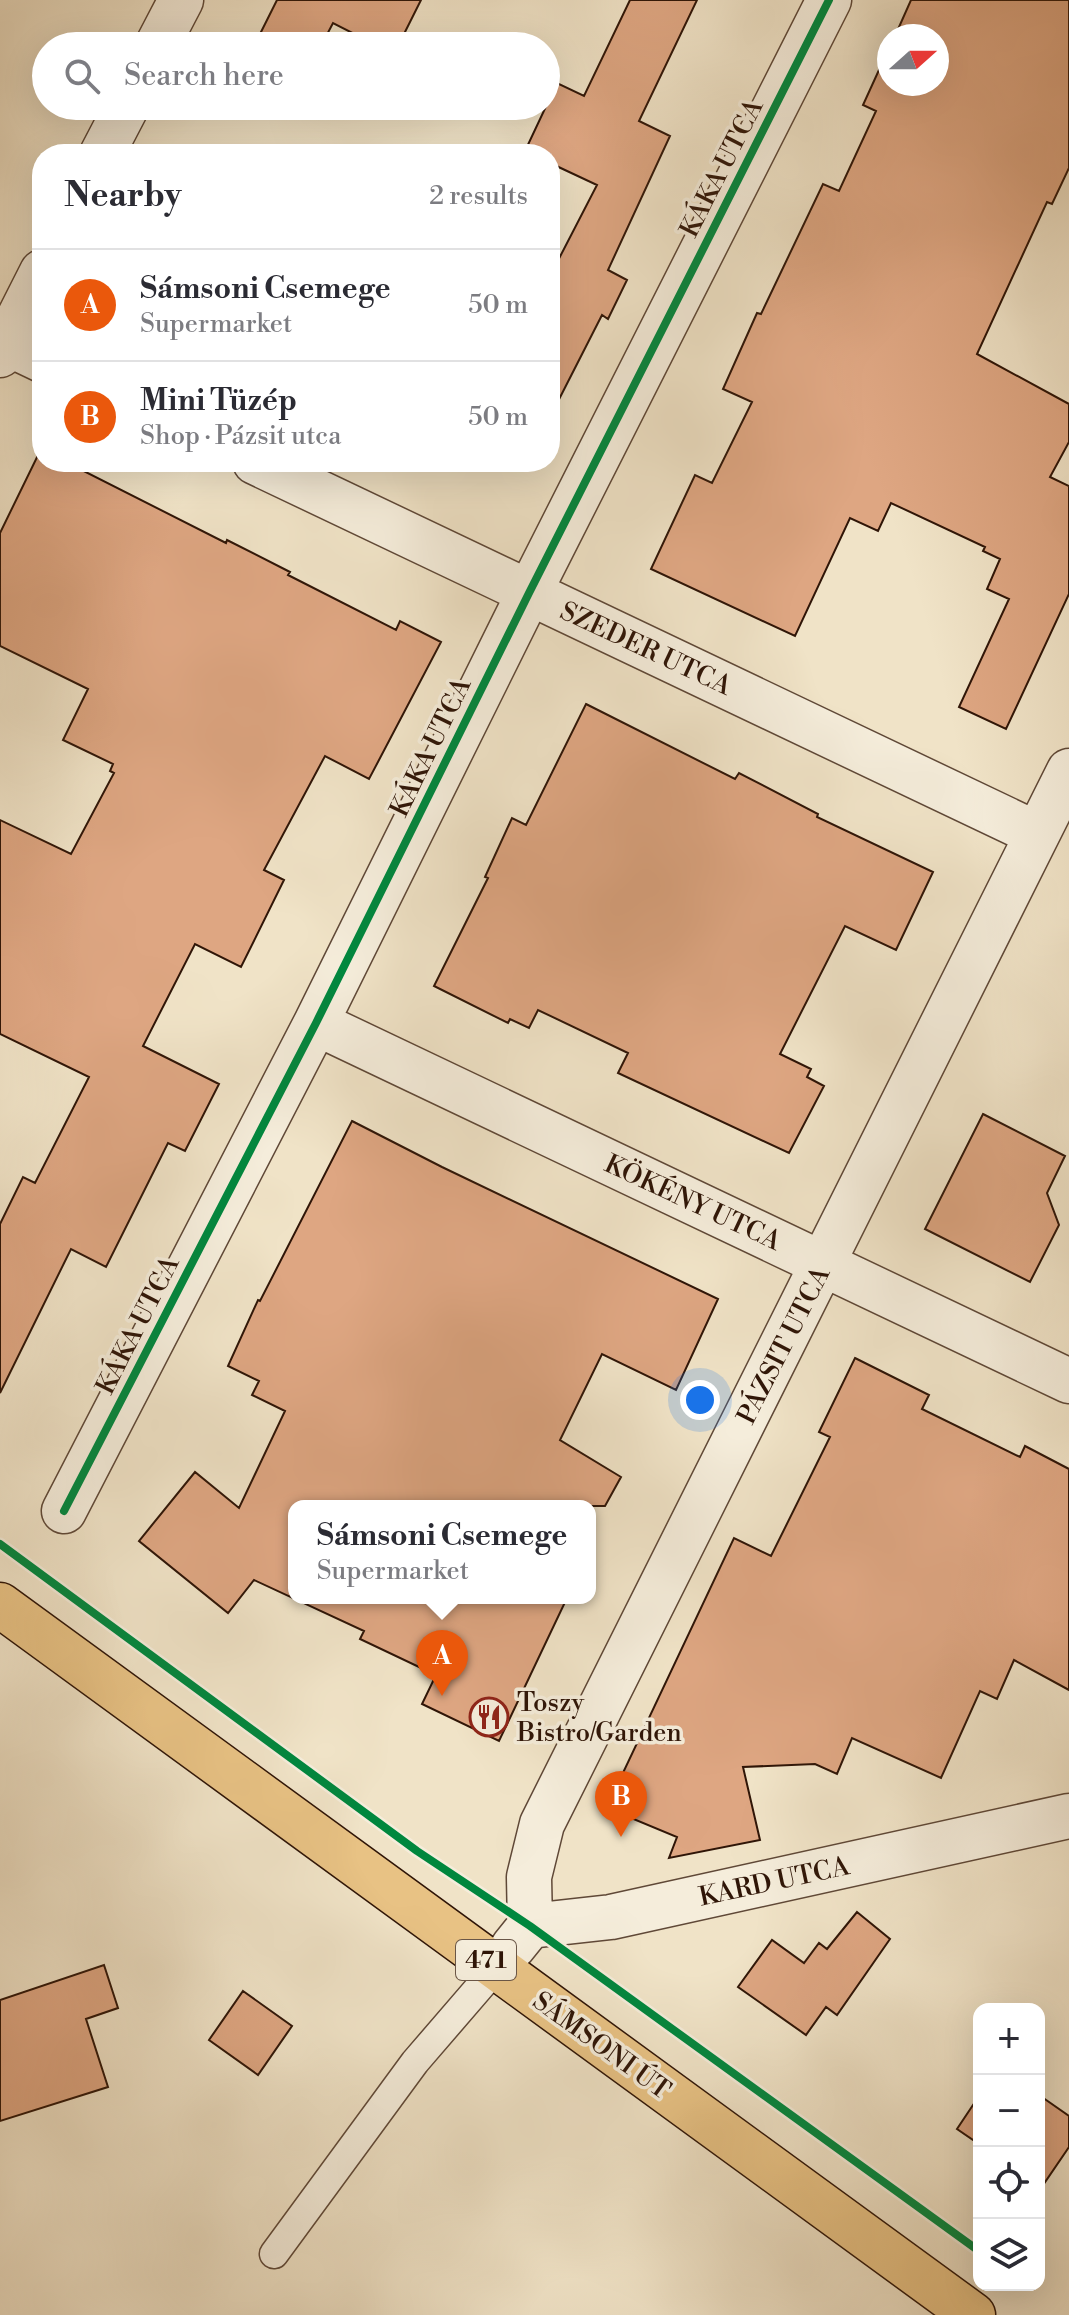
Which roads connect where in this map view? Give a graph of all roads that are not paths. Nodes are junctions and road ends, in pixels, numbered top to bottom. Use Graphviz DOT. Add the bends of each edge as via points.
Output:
graph roads {
  1 [pos="181,0"];
  2 [pos="829,0"];
  3 [pos="164,32"];
  4 [pos="120,120"];
  5 [pos="107,144"];
  6 [pos="32,298"];
  7 [pos="12,349"];
  8 [pos="276,472"];
  9 [pos="529,593"];
  10 [pos="1069,771"];
  11 [pos="1037,834"];
  12 [pos="316,1023"];
  13 [pos="824,1264"];
  14 [pos="1069,1381"];
  15 [pos="64,1511"];
  16 [pos="0,1605"];
  17 [pos="1069,1816"];
  18 [pos="530,1926"];
  19 [pos="496,1968"];
  20 [pos="274,2254"];
  21 [pos="973,2315"];
  1 -- 3 [label="street"];
  2 -- 9 [label="street, KÁKA UTCA"];
  4 -- 5 [label="street"];
  6 -- 7 [label="street"];
  8 -- 9 [label="street, SZEDER UTCA"];
  9 -- 11 [label="street, SZEDER UTCA"];
  9 -- 12 [label="street, KÁKA UTCA"];
  10 -- 11 [label="street, PÁZSIT UTCA"];
  11 -- 13 [label="street, PÁZSIT UTCA"];
  12 -- 13 [label="street, KÖKÉNY UTCA"];
  12 -- 15 [label="street, KÁKA UTCA"];
  13 -- 14 [label="street, KÖKÉNY UTCA"];
  13 -- 18 [label="street, PÁZSIT UTCA" via="542,1824 529,1877"];
  16 -- 19 [label="main road, SÁMSONI ÚT / 471"];
  17 -- 18 [label="street, KARD UTCA" via="611,1917"];
  18 -- 19 [label="street"];
  19 -- 20 [label="lane" via="415,2062"];
  19 -- 21 [label="main road, SÁMSONI ÚT / 471"];
}
